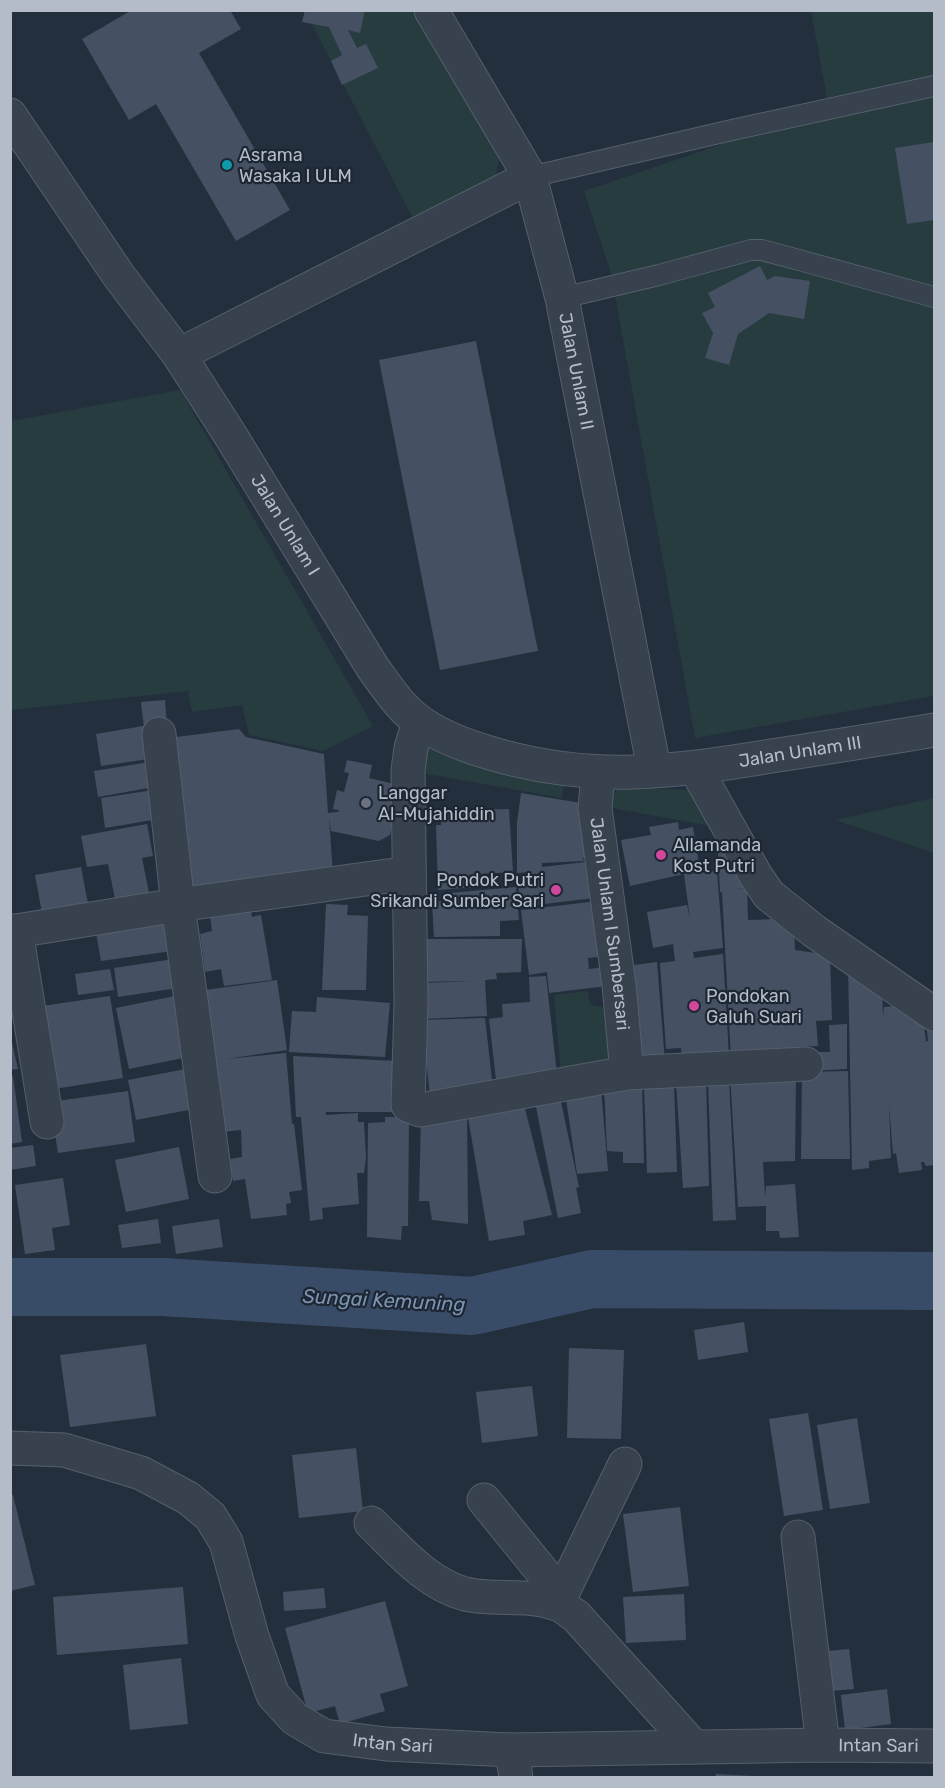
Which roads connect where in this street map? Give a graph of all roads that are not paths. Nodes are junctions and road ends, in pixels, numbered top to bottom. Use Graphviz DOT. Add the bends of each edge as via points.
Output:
graph roads {
  1 [pos="431,10"];
  2 [pos="934,86"];
  3 [pos="10,115"];
  4 [pos="530,177"];
  5 [pos="934,297"];
  6 [pos="562,298"];
  7 [pos="179,356"];
  8 [pos="419,722"];
  9 [pos="934,730"];
  10 [pos="159,734"];
  11 [pos="658,765"];
  12 [pos="696,769"];
  13 [pos="598,773"];
  14 [pos="410,873"];
  15 [pos="178,905"];
  16 [pos="13,931"];
  17 [pos="934,1014"];
  18 [pos="806,1064"];
  19 [pos="627,1073"];
  20 [pos="47,1122"];
  21 [pos="215,1176"];
  22 [pos="10,1448"];
  23 [pos="625,1464"];
  24 [pos="484,1500"];
  25 [pos="371,1523"];
  26 [pos="798,1537"];
  27 [pos="560,1600"];
  28 [pos="823,1745"];
  29 [pos="934,1746"];
  30 [pos="694,1747"];
  31 [pos="514,1764"];
  1 -- 4 [label="street, Jalan Unlam II"];
  2 -- 4 [label="lane"];
  3 -- 7 [label="street, Jalan Unlam I" via="118,276"];
  4 -- 6 [label="street, Jalan Unlam II"];
  4 -- 7 [label="street"];
  5 -- 6 [label="lane" via="751,250"];
  6 -- 11 [label="street, Jalan Unlam II"];
  7 -- 8 [label="street, Jalan Unlam I" via="373,668 396,700"];
  8 -- 13 [label="street, Jalan Unlam I" via="453,740 505,758"];
  8 -- 14 [label="street" via="408,770"];
  9 -- 12 [label="street, Jalan Unlam III"];
  10 -- 15 [label="street"];
  11 -- 12 [label="street, Jalan Unlam III"];
  11 -- 13 [label="street, Jalan Unlam I" via="637,774"];
  12 -- 17 [label="street" via="769,895"];
  13 -- 19 [label="street, Jalan Unlam I Sumbersari" via="595,808"];
  14 -- 15 [label="street"];
  14 -- 19 [label="street" via="408,1105 420,1110"];
  15 -- 16 [label="street"];
  15 -- 21 [label="street"];
  16 -- 20 [label="street"];
  18 -- 19 [label="street"];
  22 -- 31 [label="street, Intan Sari" via="63,1450 141,1473 188,1498 210,1516 226,1542 273,1695 295,1719 324,1736"];
  23 -- 27 [label="street"];
  24 -- 27 [label="street"];
  25 -- 27 [label="street" via="427,1577 466,1594"];
  26 -- 28 [label="street"];
  27 -- 30 [label="street"];
  28 -- 29 [label="street, Intan Sari"];
  28 -- 30 [label="street, Intan Sari"];
  30 -- 31 [label="street, Intan Sari"];
}
